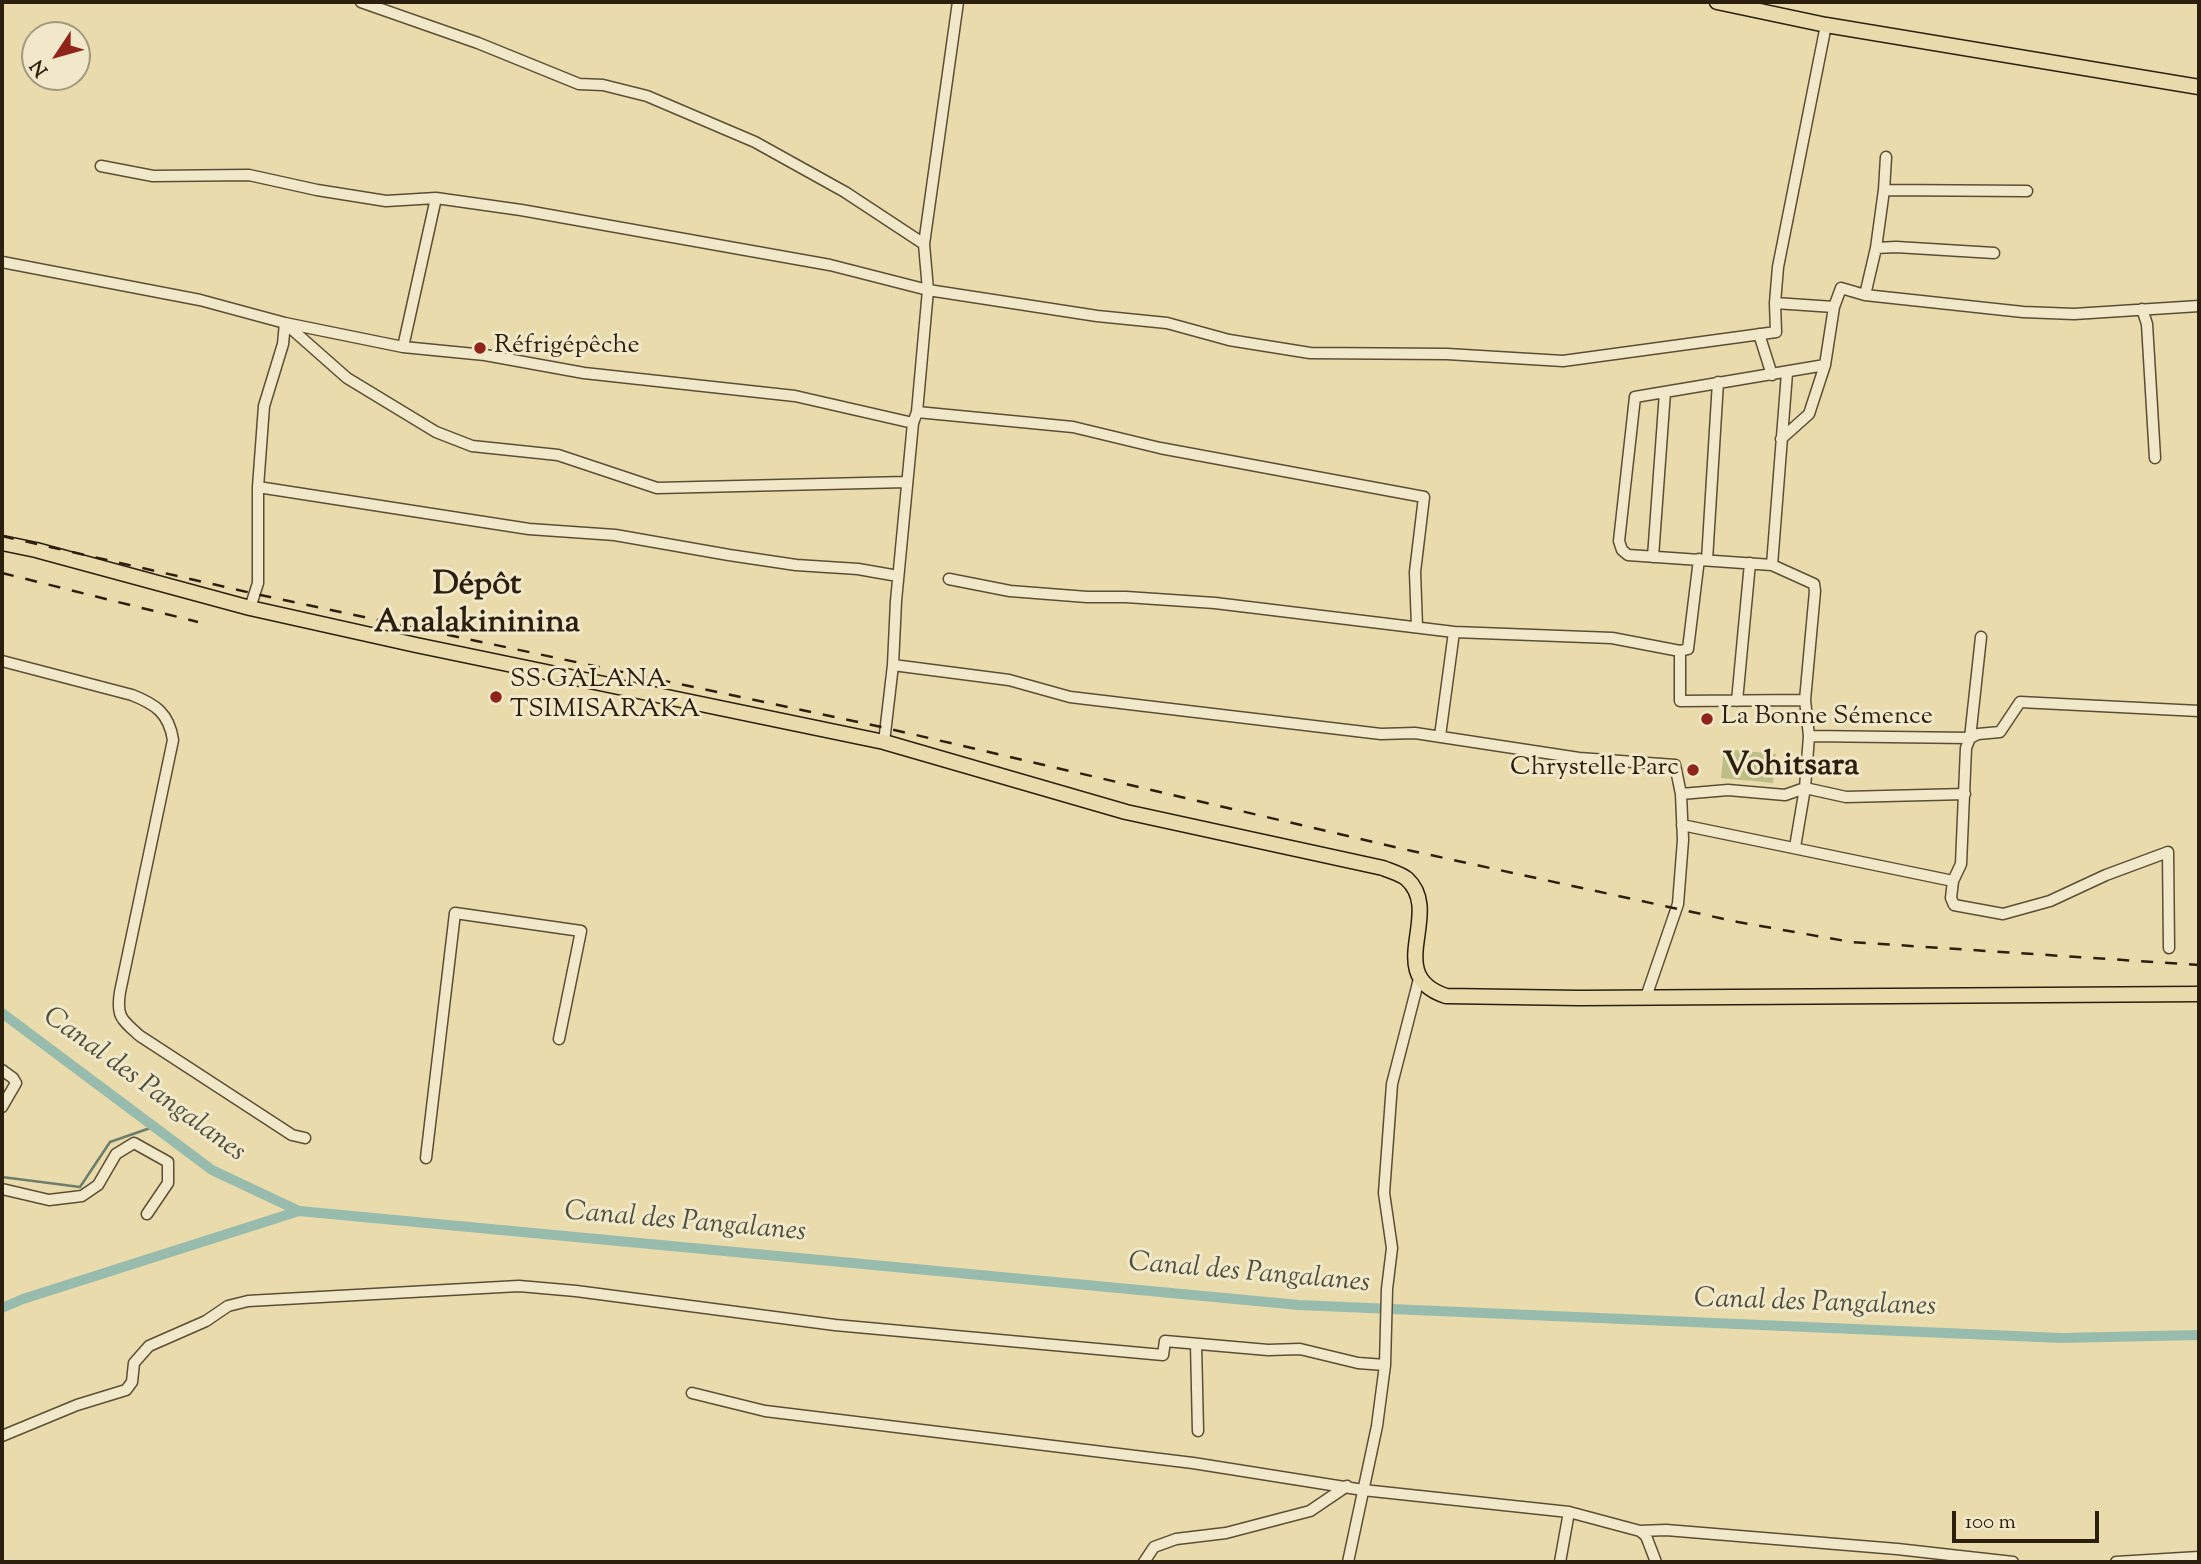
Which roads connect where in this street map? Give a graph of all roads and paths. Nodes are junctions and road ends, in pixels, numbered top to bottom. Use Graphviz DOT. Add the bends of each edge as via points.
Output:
graph roads {
  1 [pos="361,2"];
  2 [pos="958,2"];
  3 [pos="1717,2"];
  4 [pos="1826,25"];
  5 [pos="2199,87"];
  6 [pos="1886,157"];
  7 [pos="101,166"];
  8 [pos="1884,190"];
  9 [pos="2027,191"];
  10 [pos="436,198"];
  11 [pos="924,244"];
  12 [pos="1876,248"];
  13 [pos="1994,253"];
  14 [pos="2,262"];
  15 [pos="928,290"];
  16 [pos="1865,295"];
  17 [pos="1774,303"];
  18 [pos="2199,306"];
  19 [pos="1834,307"];
  20 [pos="2142,309"];
  21 [pos="285,323"];
  22 [pos="1759,334"];
  23 [pos="403,347"];
  24 [pos="1825,365"];
  25 [pos="1787,373"];
  26 [pos="1772,375"];
  27 [pos="1718,382"];
  28 [pos="1665,392"];
  29 [pos="917,412"];
  30 [pos="913,423"];
  31 [pos="1781,439"];
  32 [pos="2155,458"];
  33 [pos="906,482"];
  34 [pos="258,487"];
  35 [pos="2,543"];
  36 [pos="1653,557"];
  37 [pos="1703,560"];
  38 [pos="1750,563"];
  39 [pos="1772,565"];
  40 [pos="898,576"];
  41 [pos="949,579"];
  42 [pos="250,608"];
  43 [pos="1417,627"];
  44 [pos="1454,632"];
  45 [pos="1981,637"];
  46 [pos="1680,651"];
  47 [pos="2,661"];
  48 [pos="893,665"];
  49 [pos="1737,701"];
  50 [pos="1805,701"];
  51 [pos="2199,711"];
  52 [pos="1440,736"];
  53 [pos="1809,736"];
  54 [pos="1970,738"];
  55 [pos="884,742"];
  56 [pos="1805,788"];
  57 [pos="1681,794"];
  58 [pos="1965,794"];
  59 [pos="1682,825"];
  60 [pos="1795,847"];
  61 [pos="1953,881"];
  62 [pos="2169,948"];
  63 [pos="1419,979"];
  64 [pos="2199,993"];
  65 [pos="1646,997"];
  66 [pos="559,1039"];
  67 [pos="2,1070"];
  68 [pos="2,1107"];
  69 [pos="305,1139"];
  70 [pos="426,1158"];
  71 [pos="2,1189"];
  72 [pos="147,1214"];
  73 [pos="1196,1344"];
  74 [pos="1384,1365"];
  75 [pos="692,1393"];
  76 [pos="1198,1431"];
  77 [pos="2,1436"];
  78 [pos="1347,1486"];
  79 [pos="1363,1490"];
  80 [pos="1569,1512"];
  81 [pos="1640,1531"];
  82 [pos="2199,1557"];
  83 [pos="1144,1562"];
  84 [pos="1348,1562"];
  85 [pos="1560,1562"];
  86 [pos="1656,1562"];
  87 [pos="2013,1562"];
  88 [pos="2116,1562"];
  1 -- 11 [label="street" via="579,84 647,96 755,142 845,192"];
  2 -- 11 [label="street"];
  3 -- 4 [label="main road"];
  4 -- 5 [label="main road"];
  4 -- 17 [label="street"];
  6 -- 8 [label="street"];
  7 -- 10 [label="street" via="153,176 249,175 386,201"];
  8 -- 9 [label="street"];
  8 -- 12 [label="street"];
  10 -- 15 [label="street" via="830,265"];
  10 -- 23 [label="street"];
  11 -- 15 [label="street"];
  12 -- 13 [label="street"];
  12 -- 16 [label="street"];
  14 -- 21 [label="street" via="200,300"];
  15 -- 22 [label="street" via="1167,323 1229,340 1310,353 1563,361"];
  15 -- 29 [label="street"];
  16 -- 19 [label="street" via="1841,288"];
  16 -- 20 [label="street" via="2023,312"];
  17 -- 19 [label="street"];
  17 -- 22 [label="street" via="1776,332"];
  18 -- 20 [label="street"];
  19 -- 24 [label="street"];
  20 -- 32 [label="street" via="2147,324"];
  21 -- 23 [label="street"];
  21 -- 33 [label="street" via="347,378 436,432 472,446 558,455 657,488"];
  21 -- 34 [label="street" via="264,406"];
  22 -- 26 [label="street"];
  23 -- 30 [label="street" via="795,396"];
  24 -- 25 [label="street"];
  24 -- 31 [label="street" via="1809,414"];
  25 -- 26 [label="street"];
  25 -- 31 [label="street"];
  26 -- 27 [label="street"];
  27 -- 28 [label="street"];
  27 -- 37 [label="street"];
  28 -- 36 [label="street"];
  28 -- 36 [label="street" via="1635,397 1619,541 1628,555"];
  29 -- 30 [label="street"];
  29 -- 43 [label="street" via="1073,427 1160,448 1424,497 1415,572"];
  30 -- 33 [label="street"];
  31 -- 39 [label="street"];
  33 -- 40 [label="street"];
  34 -- 40 [label="street" via="529,529 615,535 796,565"];
  34 -- 42 [label="street" via="258,583"];
  35 -- 42 [label="main road"];
  36 -- 37 [label="street"];
  37 -- 38 [label="street"];
  37 -- 46 [label="street" via="1688,649"];
  38 -- 39 [label="street"];
  38 -- 49 [label="street"];
  39 -- 50 [label="street" via="1814,584"];
  40 -- 48 [label="street"];
  41 -- 43 [label="street" via="1010,591 1215,603"];
  42 -- 55 [label="main road"];
  43 -- 44 [label="street"];
  44 -- 46 [label="street" via="1612,638"];
  44 -- 52 [label="street"];
  45 -- 54 [label="street"];
  46 -- 49 [label="street" via="1680,701"];
  47 -- 69 [label="street" via="132,695 151,702 166,718 173,740 118,1011 121,1020 141,1036 292,1135"];
  48 -- 52 [label="street" via="1009,680 1070,696 1381,734"];
  48 -- 55 [label="street"];
  49 -- 50 [label="street"];
  50 -- 53 [label="street"];
  51 -- 54 [label="street" via="2020,702 2000,732"];
  52 -- 57 [label="street" via="1578,758 1675,765"];
  53 -- 54 [label="street"];
  53 -- 56 [label="street"];
  54 -- 58 [label="street"];
  55 -- 63 [label="main road" via="1126,812 1383,868 1406,878 1419,906 1415,962"];
  56 -- 57 [label="street" via="1785,795 1728,789"];
  56 -- 58 [label="street" via="1846,797"];
  56 -- 60 [label="street"];
  57 -- 59 [label="street"];
  58 -- 61 [label="street" via="1961,864"];
  59 -- 60 [label="street"];
  59 -- 65 [label="street" via="1677,909"];
  60 -- 61 [label="street"];
  61 -- 62 [label="street" via="1954,905 2003,914 2050,901 2168,852"];
  63 -- 65 [label="main road" via="1431,991 1446,996"];
  63 -- 74 [label="street" via="1392,1084 1384,1193 1392,1248"];
  64 -- 65 [label="main road"];
  66 -- 70 [label="street" via="581,931 454,913"];
  67 -- 68 [label="street" via="16,1083"];
  71 -- 72 [label="street" via="49,1200 82,1196 98,1185 116,1154 134,1143 169,1162 168,1183"];
  73 -- 74 [label="street" via="1300,1349"];
  73 -- 76 [label="street"];
  73 -- 77 [label="street" via="1165,1341 1163,1355 835,1325 519,1286 248,1301 228,1306 149,1346 134,1363 126,1390"];
  74 -- 79 [label="street"];
  75 -- 78 [label="street" via="765,1411"];
  78 -- 79 [label="street"];
  78 -- 83 [label="street" via="1310,1511 1154,1547"];
  79 -- 80 [label="street"];
  79 -- 84 [label="street"];
  80 -- 81 [label="street"];
  80 -- 85 [label="street"];
  81 -- 86 [label="street"];
  81 -- 87 [label="street"];
  82 -- 88 [label="street"];
}
